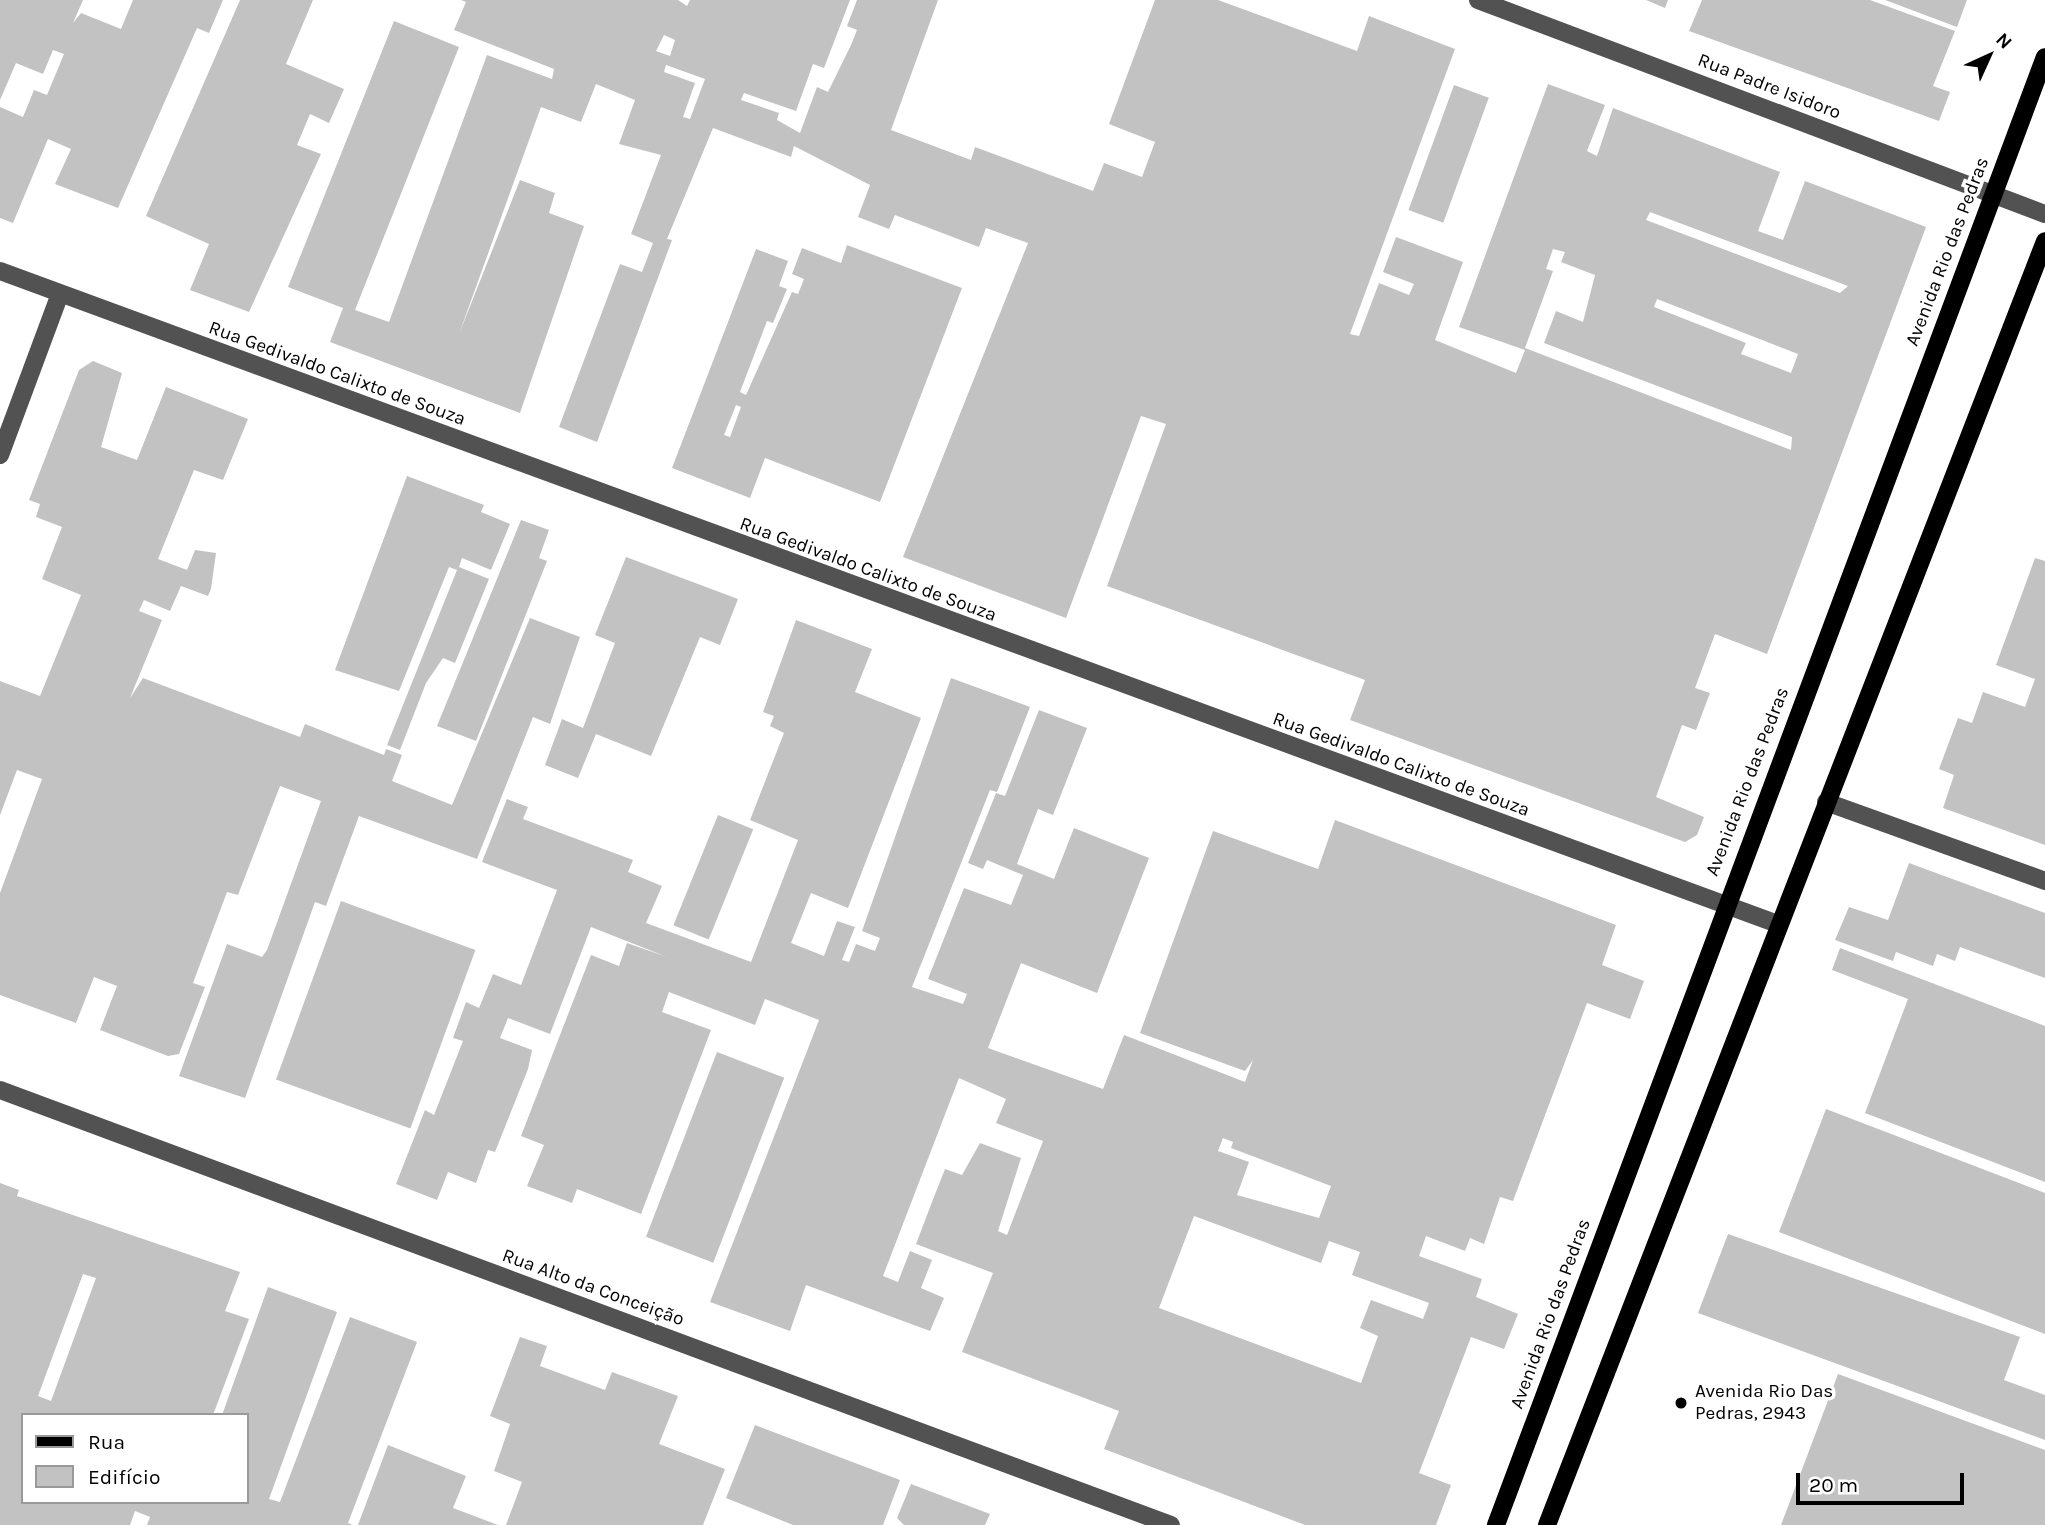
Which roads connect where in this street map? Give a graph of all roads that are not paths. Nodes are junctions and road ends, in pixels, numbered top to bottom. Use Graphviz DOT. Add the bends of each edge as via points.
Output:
graph roads {
  1 [pos="1478,0"];
  2 [pos="2045,57"];
  3 [pos="1993,194"];
  4 [pos="2045,214"];
  5 [pos="2045,241"];
  6 [pos="0,271"];
  7 [pos="60,294"];
  8 [pos="0,455"];
  9 [pos="1826,802"];
  10 [pos="2045,881"];
  11 [pos="1724,905"];
  12 [pos="1778,924"];
  13 [pos="0,1090"];
  14 [pos="1171,1525"];
  15 [pos="1496,1525"];
  16 [pos="1547,1525"];
  1 -- 3 [label="street, Rua Padre Isidoro"];
  2 -- 3 [label="main road, Avenida Rio das Pedras"];
  3 -- 4 [label="street, Rua Padre Isidoro"];
  3 -- 11 [label="main road, Avenida Rio das Pedras"];
  5 -- 9 [label="main road"];
  6 -- 7 [label="street, Rua Gedivaldo Calixto de Souza"];
  7 -- 8 [label="street"];
  7 -- 11 [label="street, Rua Gedivaldo Calixto de Souza"];
  9 -- 10 [label="street"];
  9 -- 12 [label="main road"];
  11 -- 12 [label="street, Rua Gedivaldo Calixto de Souza"];
  11 -- 15 [label="main road, Avenida Rio das Pedras"];
  12 -- 16 [label="main road"];
  13 -- 14 [label="street, Rua Alto da Conceição"];
}
